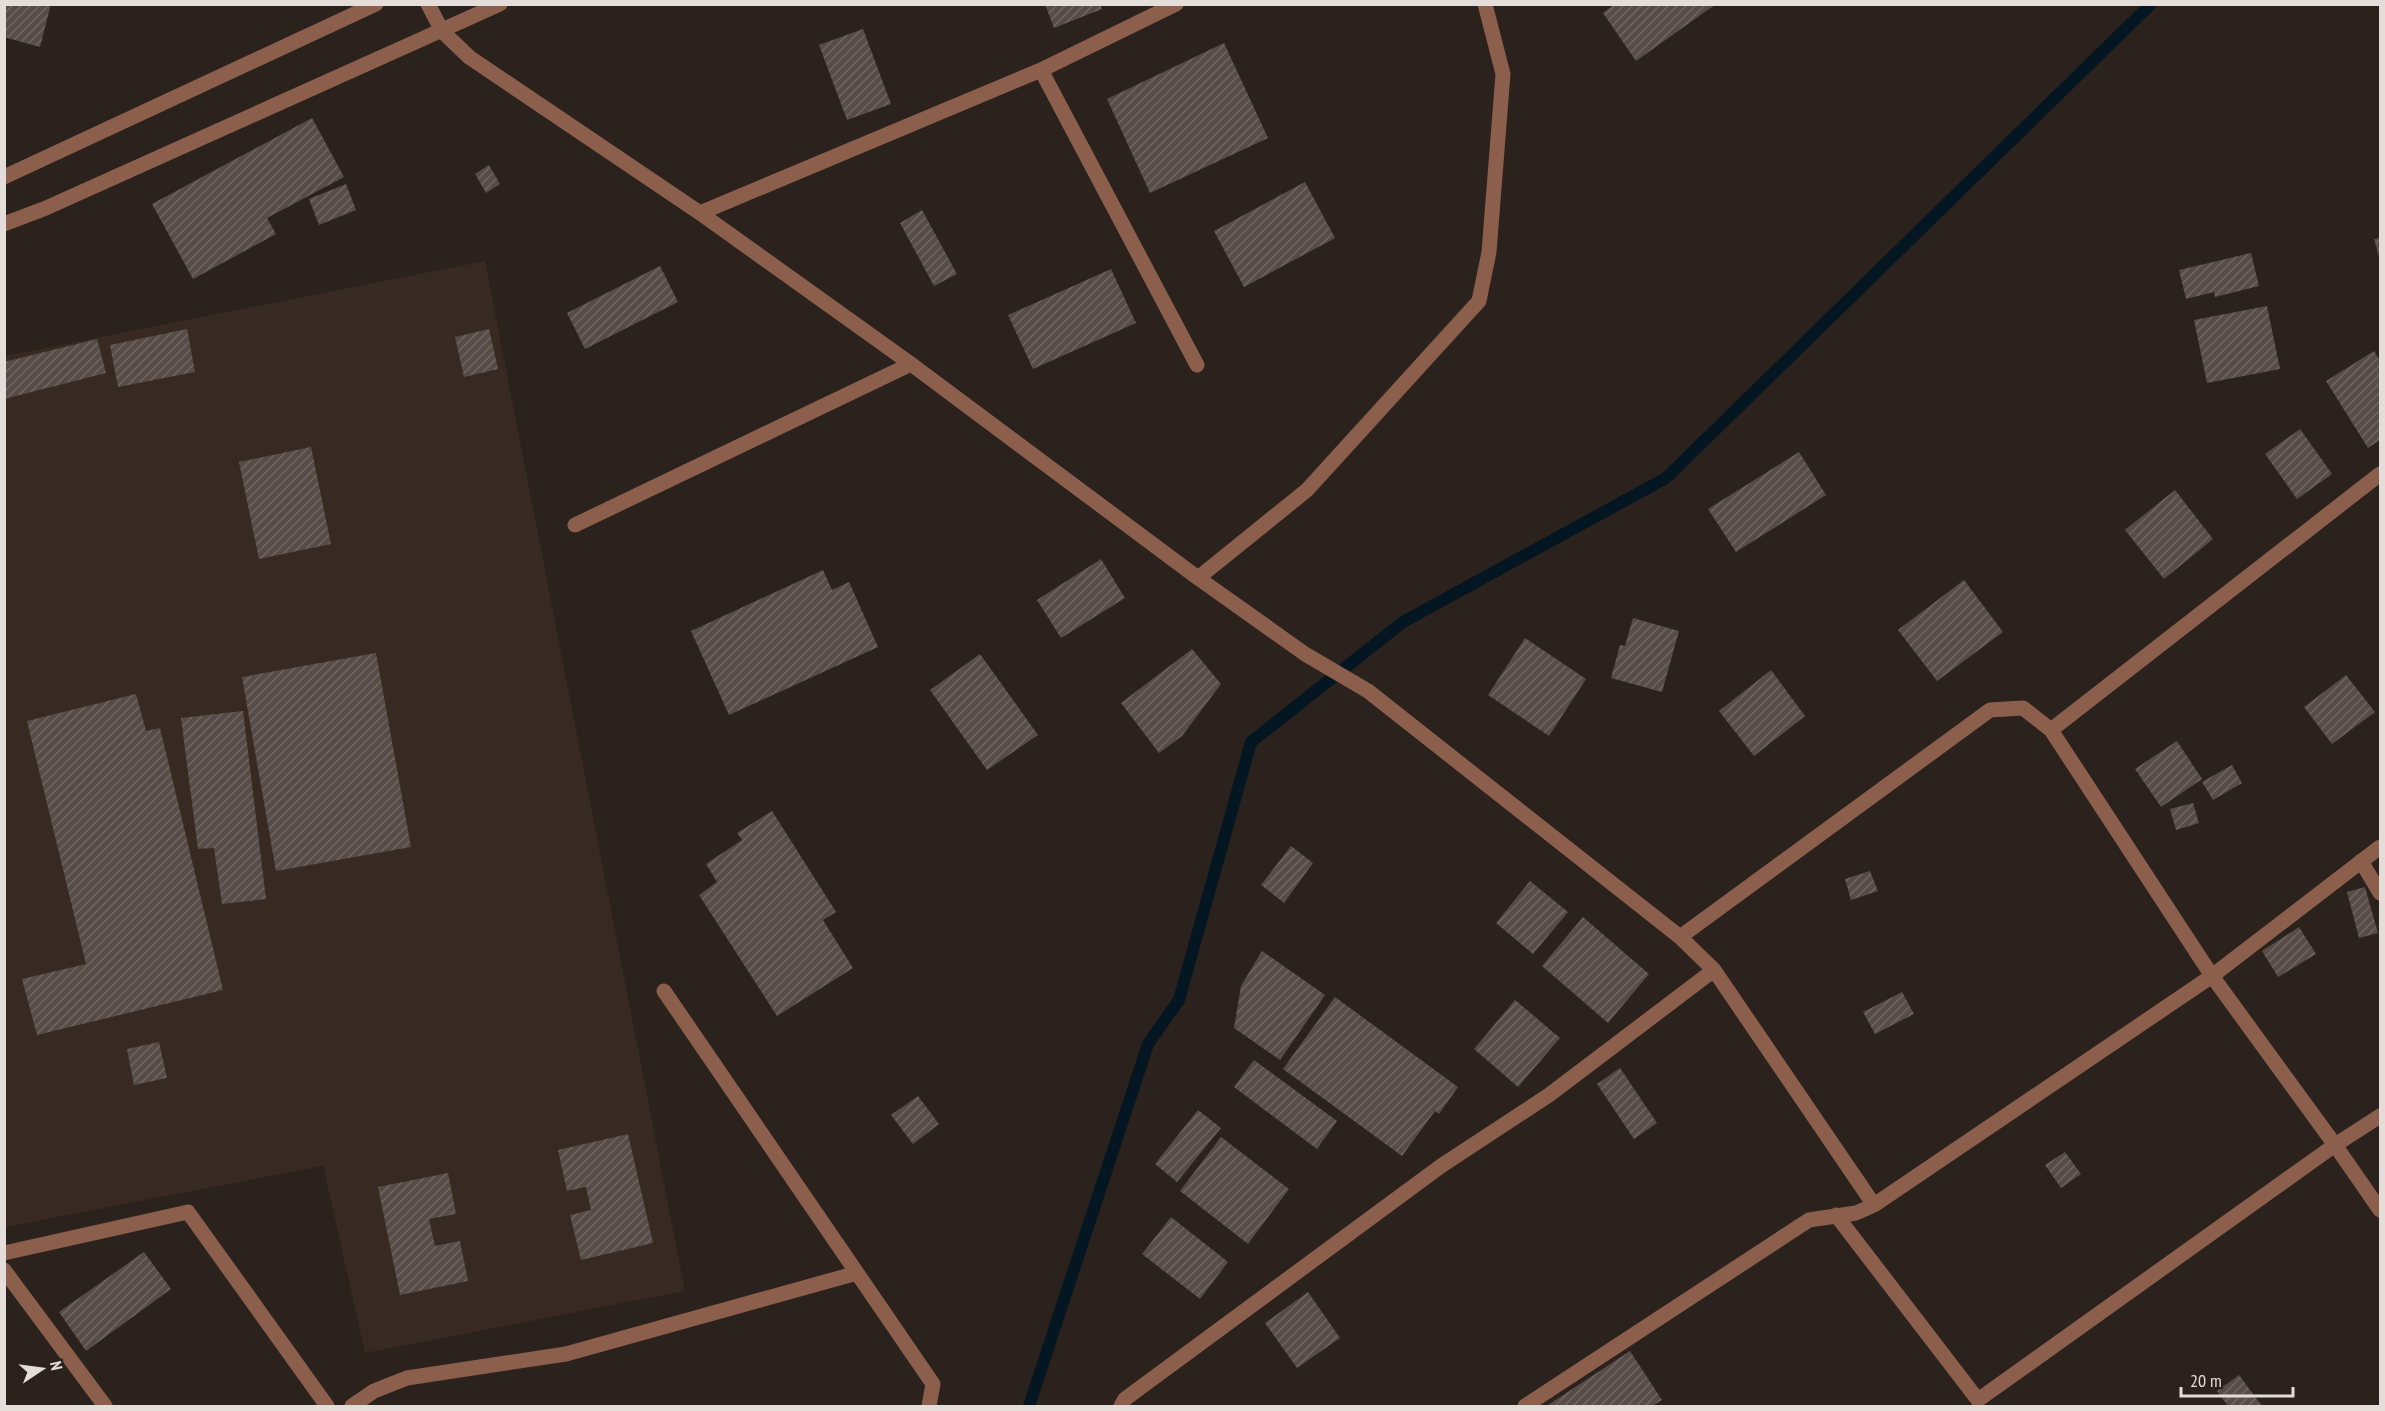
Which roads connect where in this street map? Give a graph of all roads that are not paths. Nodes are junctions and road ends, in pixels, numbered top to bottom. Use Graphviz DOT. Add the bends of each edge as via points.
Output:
graph roads {
  1 [pos="376,4"];
  2 [pos="428,4"];
  3 [pos="500,4"];
  4 [pos="1176,4"];
  5 [pos="1485,4"];
  6 [pos="442,31"];
  7 [pos="1041,70"];
  8 [pos="4,177"];
  9 [pos="700,213"];
  10 [pos="4,224"];
  11 [pos="911,364"];
  12 [pos="1197,365"];
  13 [pos="2380,474"];
  14 [pos="575,525"];
  15 [pos="1198,578"];
  16 [pos="2051,730"];
  17 [pos="2380,847"];
  18 [pos="2361,861"];
  19 [pos="2380,893"];
  20 [pos="1680,938"];
  21 [pos="1714,970"];
  22 [pos="2212,976"];
  23 [pos="664,991"];
  24 [pos="2380,1116"];
  25 [pos="2335,1144"];
  26 [pos="1874,1205"];
  27 [pos="2380,1210"];
  28 [pos="1836,1215"];
  29 [pos="4,1253"];
  30 [pos="4,1270"];
  31 [pos="857,1273"];
  32 [pos="1981,1403"];
  33 [pos="105,1407"];
  34 [pos="327,1407"];
  35 [pos="352,1407"];
  36 [pos="929,1407"];
  37 [pos="1121,1407"];
  38 [pos="1526,1407"];
  1 -- 8 [label="street"];
  2 -- 6 [label="street"];
  3 -- 6 [label="street"];
  4 -- 7 [label="street"];
  5 -- 15 [label="street" via="1503,74 1489,252 1479,302 1307,490"];
  6 -- 9 [label="street" via="488,72"];
  6 -- 10 [label="street"];
  7 -- 9 [label="street"];
  7 -- 12 [label="street"];
  9 -- 11 [label="street"];
  11 -- 14 [label="street"];
  11 -- 15 [label="street"];
  13 -- 16 [label="street"];
  15 -- 20 [label="street" via="1305,654 1368,691"];
  16 -- 20 [label="street" via="2023,708 1990,710"];
  16 -- 22 [label="street"];
  17 -- 18 [label="street"];
  18 -- 19 [label="street"];
  18 -- 22 [label="street"];
  20 -- 21 [label="street"];
  21 -- 26 [label="street"];
  21 -- 37 [label="street" via="1549,1095 1441,1166 1125,1399"];
  22 -- 25 [label="street"];
  22 -- 26 [label="street"];
  23 -- 31 [label="street"];
  24 -- 25 [label="street"];
  25 -- 27 [label="street"];
  25 -- 32 [label="street"];
  26 -- 28 [label="street" via="1856,1213"];
  28 -- 32 [label="street"];
  28 -- 38 [label="street" via="1809,1220"];
  29 -- 34 [label="street" via="188,1212"];
  30 -- 33 [label="street"];
  31 -- 35 [label="street" via="566,1354 407,1378 374,1391"];
  31 -- 36 [label="street" via="933,1384"];
}
